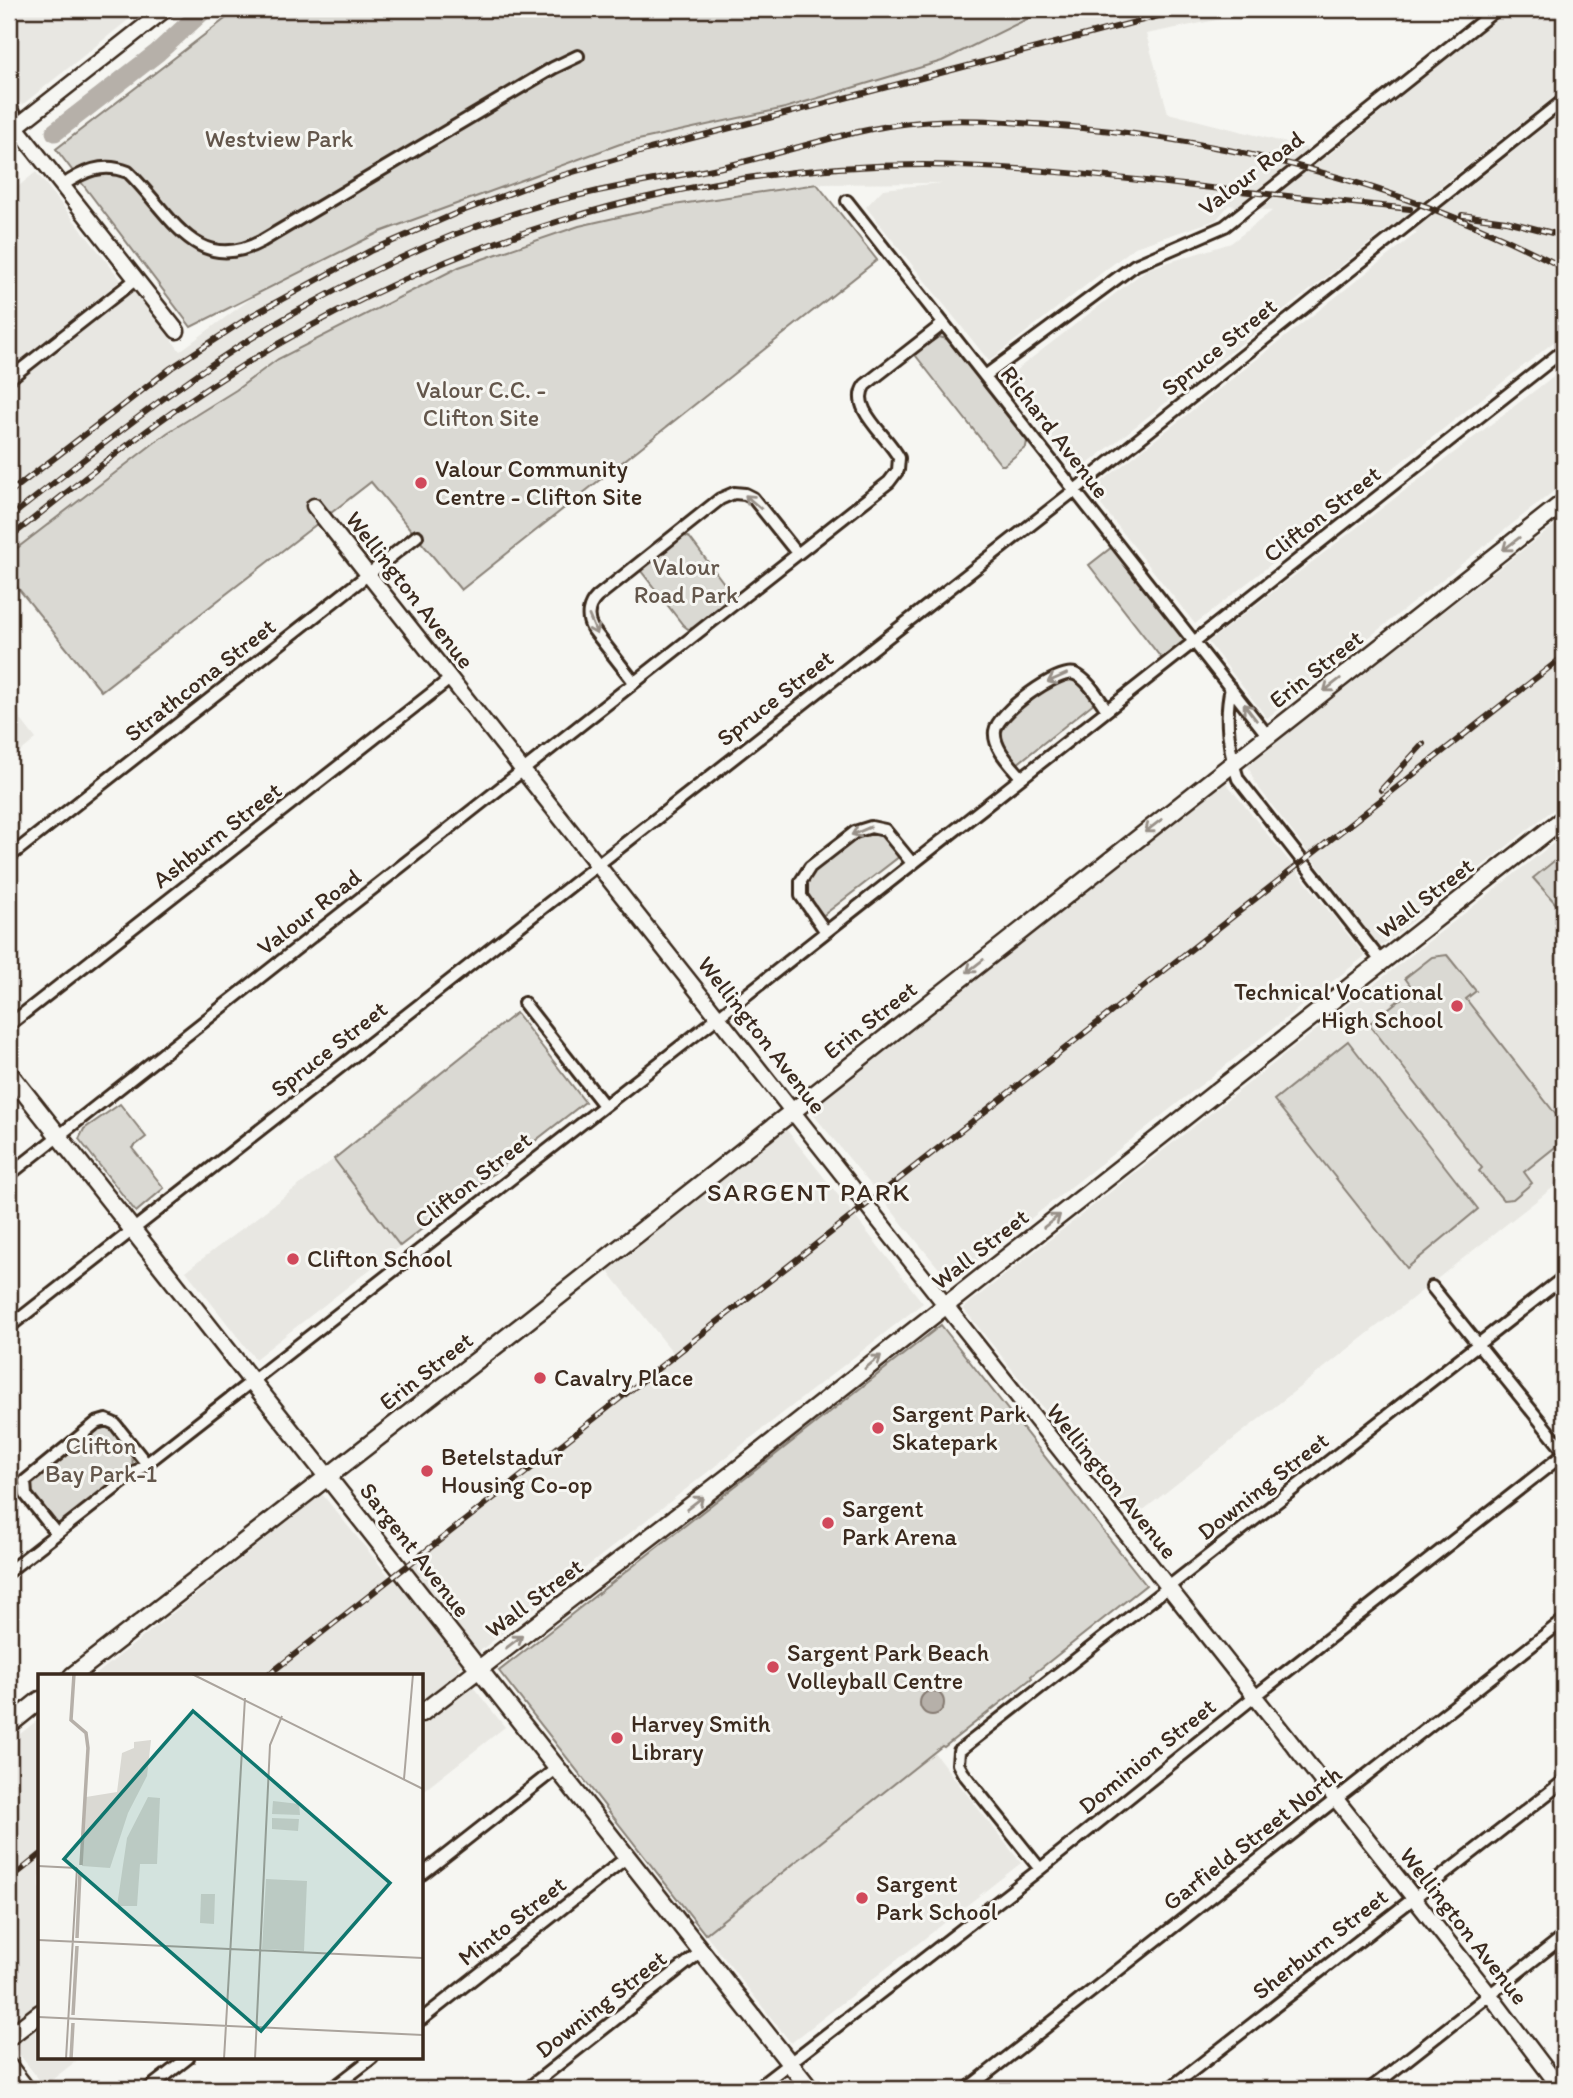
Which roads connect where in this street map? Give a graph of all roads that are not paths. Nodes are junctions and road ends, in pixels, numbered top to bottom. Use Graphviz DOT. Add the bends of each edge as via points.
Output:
graph roads {
  1 [pos="166,9"];
  2 [pos="1497,9"];
  3 [pos="578,56"];
  4 [pos="1564,100"];
  5 [pos="9,109"];
  6 [pos="11,127"];
  7 [pos="62,186"];
  8 [pos="847,201"];
  9 [pos="135,280"];
  10 [pos="943,324"];
  11 [pos="177,331"];
  12 [pos="1564,350"];
  13 [pos="985,376"];
  14 [pos="9,379"];
  15 [pos="1075,490"];
  16 [pos="1564,502"];
  17 [pos="314,506"];
  18 [pos="416,536"];
  19 [pos="797,553"];
  20 [pos="369,573"];
  21 [pos="1194,642"];
  22 [pos="452,678"];
  23 [pos="634,682"];
  24 [pos="1231,688"];
  25 [pos="1107,710"];
  26 [pos="1268,736"];
  27 [pos="1233,763"];
  28 [pos="523,769"];
  29 [pos="1021,777"];
  30 [pos="1564,818"];
  31 [pos="9,857"];
  32 [pos="598,863"];
  33 [pos="912,863"];
  34 [pos="826,932"];
  35 [pos="1381,961"];
  36 [pos="524,1003"];
  37 [pos="718,1017"];
  38 [pos="9,1025"];
  39 [pos="9,1073"];
  40 [pos="604,1104"];
  41 [pos="792,1111"];
  42 [pos="58,1136"];
  43 [pos="9,1175"];
  44 [pos="132,1230"];
  45 [pos="1564,1277"];
  46 [pos="1432,1287"];
  47 [pos="944,1306"];
  48 [pos="9,1327"];
  49 [pos="1479,1344"];
  50 [pos="251,1381"];
  51 [pos="1564,1453"];
  52 [pos="146,1463"];
  53 [pos="327,1476"];
  54 [pos="56,1533"];
  55 [pos="9,1571"];
  56 [pos="1168,1587"];
  57 [pos="1564,1620"];
  58 [pos="479,1669"];
  59 [pos="75,1674"];
  60 [pos="1254,1697"];
  61 [pos="38,1702"];
  62 [pos="424,1711"];
  63 [pos="9,1725"];
  64 [pos="557,1768"];
  65 [pos="1564,1781"];
  66 [pos="1336,1800"];
  67 [pos="627,1857"];
  68 [pos="1040,1869"];
  69 [pos="424,1872"];
  70 [pos="1413,1897"];
  71 [pos="1564,1936"];
  72 [pos="702,1951"];
  73 [pos="1490,1995"];
  74 [pos="38,2015"];
  75 [pos="424,2017"];
  76 [pos="9,2037"];
  77 [pos="185,2060"];
  78 [pos="369,2060"];
  79 [pos="789,2063"];
  80 [pos="9,2067"];
  81 [pos="26,2089"];
  82 [pos="148,2089"];
  83 [pos="332,2089"];
  84 [pos="527,2089"];
  85 [pos="756,2089"];
  86 [pos="810,2089"];
  87 [pos="967,2089"];
  88 [pos="1169,2089"];
  89 [pos="1370,2089"];
  90 [pos="1560,2089"];
  1 -- 6 [label="street"];
  2 -- 13 [label="street, Valour Road" via="1225,226 1135,265"];
  3 -- 7 [label="street" via="236,252 203,248 186,236 128,172 118,168 98,168"];
  4 -- 15 [label="street, Spruce Street"];
  5 -- 6 [label="main road"];
  6 -- 7 [label="street"];
  7 -- 9 [label="street"];
  8 -- 10 [label="street, Richard Avenue"];
  9 -- 11 [label="street"];
  9 -- 14 [label="street"];
  10 -- 13 [label="street, Richard Avenue"];
  10 -- 19 [label="street, Valour Road" via="861,392 863,408 899,458 895,476"];
  12 -- 21 [label="street, Clifton Street"];
  13 -- 15 [label="street, Richard Avenue"];
  15 -- 21 [label="street, Richard Avenue"];
  15 -- 32 [label="street, Spruce Street"];
  16 -- 26 [label="main road, Erin Street, one-way"];
  17 -- 20 [label="street, Wellington Avenue"];
  18 -- 20 [label="street, Strathcona Street"];
  19 -- 23 [label="street, Valour Road"];
  19 -- 23 [label="street, one-way" via="753,498 741,493 726,496 686,526 590,607 592,628"];
  20 -- 22 [label="street, Wellington Avenue"];
  20 -- 31 [label="street, Strathcona Street"];
  21 -- 24 [label="street, Richard Avenue"];
  21 -- 25 [label="street, Clifton Street"];
  22 -- 28 [label="street, Wellington Avenue"];
  22 -- 38 [label="street, Ashburn Street"];
  23 -- 28 [label="street, Valour Road"];
  26 -- 24 [label="street, Richard Avenue, one-way"];
  24 -- 27 [label="street" via="1227,702"];
  25 -- 29 [label="street, Clifton Street"];
  25 -- 29 [label="street, one-way" via="1085,681 1067,673 1052,678 1004,714 995,739"];
  26 -- 27 [label="main road, Erin Street"];
  27 -- 35 [label="street" via="1238,779"];
  27 -- 41 [label="main road, Erin Street, one-way"];
  28 -- 32 [label="street, Wellington Avenue"];
  28 -- 42 [label="street, Valour Road"];
  29 -- 33 [label="street, Clifton Street"];
  30 -- 35 [label="main road, Wall Street"];
  32 -- 37 [label="street, Wellington Avenue"];
  32 -- 44 [label="street, Spruce Street"];
  33 -- 34 [label="street, Clifton Street"];
  33 -- 34 [label="street, one-way" via="885,830 871,827 856,832 810,867 800,892"];
  34 -- 37 [label="street, Clifton Street"];
  47 -- 35 [label="main road, Wall Street, one-way"];
  36 -- 40 [label="street"];
  37 -- 40 [label="street, Clifton Street"];
  37 -- 41 [label="street, Wellington Avenue"];
  39 -- 42 [label="main road, Sargent Avenue"];
  40 -- 50 [label="street, Clifton Street"];
  41 -- 47 [label="street, Wellington Avenue"];
  41 -- 53 [label="main road, Erin Street"];
  42 -- 43 [label="street, Valour Road"];
  42 -- 44 [label="main road, Sargent Avenue"];
  44 -- 48 [label="street, Spruce Street"];
  44 -- 50 [label="main road, Sargent Avenue"];
  45 -- 49 [label="street, Downing Street"];
  46 -- 49 [label="street"];
  47 -- 56 [label="street, Wellington Avenue"];
  58 -- 47 [label="main road, Wall Street, one-way"];
  49 -- 51 [label="street"];
  49 -- 56 [label="street, Downing Street"];
  50 -- 52 [label="street, Clifton Street"];
  50 -- 53 [label="main road, Sargent Avenue"];
  51 -- 60 [label="street, Dominion Street"];
  52 -- 54 [label="street, Clifton Street"];
  52 -- 54 [label="street" via="111,1421 101,1421 87,1431 25,1481 26,1495"];
  53 -- 58 [label="main road, Sargent Avenue"];
  53 -- 59 [label="main road, Erin Street"];
  54 -- 55 [label="street, Clifton Street"];
  56 -- 60 [label="street, Wellington Avenue"];
  56 -- 68 [label="street, Downing Street" via="964,1746 957,1757 963,1773"];
  57 -- 66 [label="street, Garfield Street North"];
  58 -- 62 [label="main road, Wall Street"];
  58 -- 64 [label="main road, Sargent Avenue"];
  60 -- 66 [label="street, Wellington Avenue"];
  60 -- 68 [label="street, Dominion Street"];
  61 -- 63 [label="main road"];
  64 -- 67 [label="main road, Sargent Avenue"];
  64 -- 69 [label="street"];
  65 -- 70 [label="street, Sherburn Street"];
  66 -- 70 [label="street, Wellington Avenue"];
  66 -- 87 [label="street, Garfield Street North"];
  67 -- 72 [label="main road, Sargent Avenue"];
  67 -- 75 [label="street, Minto Street"];
  68 -- 79 [label="street, Dominion Street"];
  70 -- 73 [label="street, Wellington Avenue"];
  70 -- 88 [label="street, Sherburn Street"];
  71 -- 73 [label="street"];
  72 -- 79 [label="main road, Sargent Avenue"];
  72 -- 84 [label="street, Downing Street"];
  73 -- 89 [label="street"];
  73 -- 90 [label="street, Wellington Avenue"];
  74 -- 76 [label="main road"];
  77 -- 82 [label="street"];
  78 -- 83 [label="street"];
  79 -- 85 [label="street, Dominion Street"];
  79 -- 86 [label="main road, Sargent Avenue"];
  80 -- 81 [label="main road"];
}
